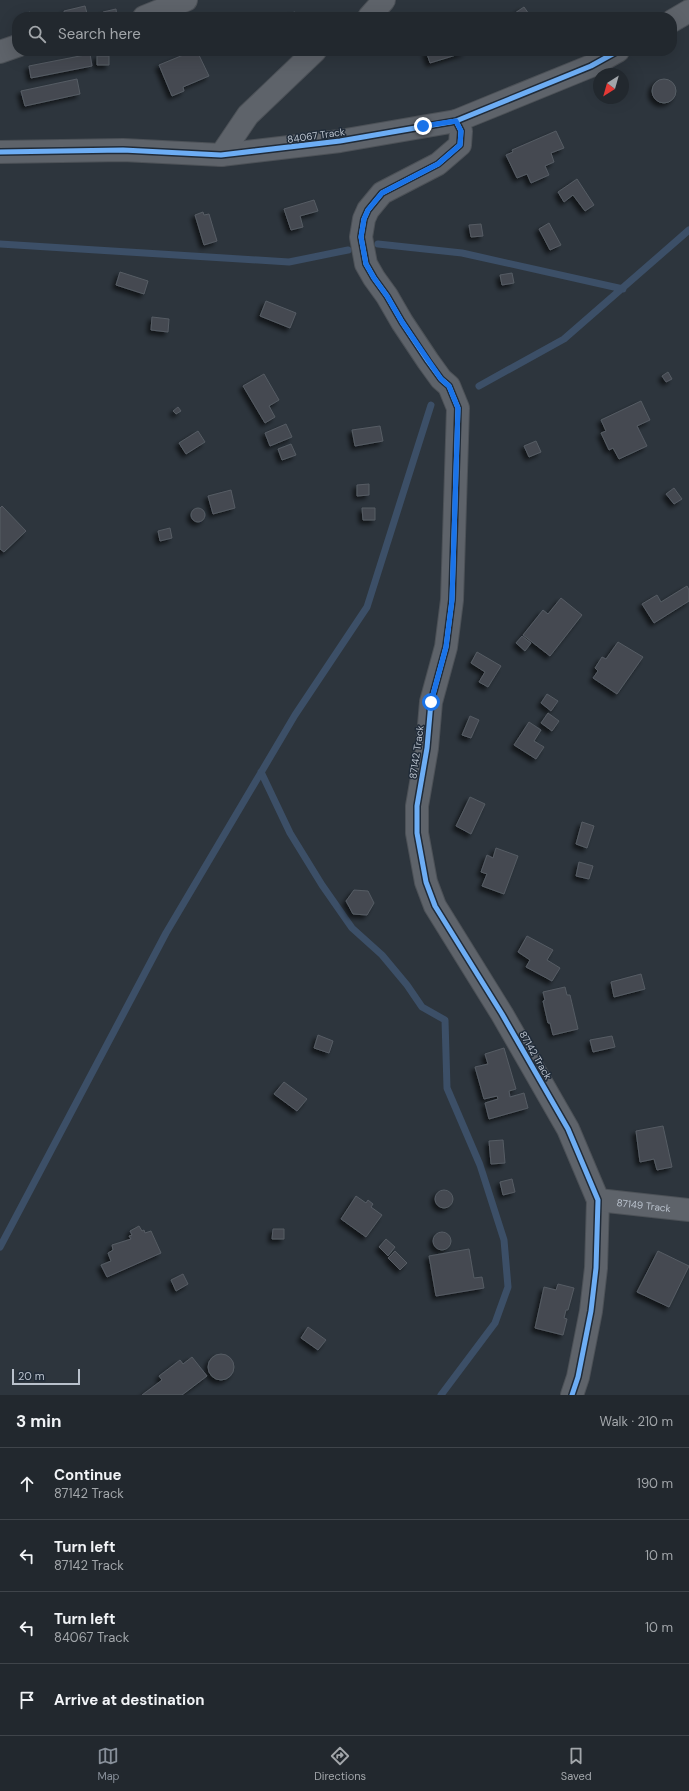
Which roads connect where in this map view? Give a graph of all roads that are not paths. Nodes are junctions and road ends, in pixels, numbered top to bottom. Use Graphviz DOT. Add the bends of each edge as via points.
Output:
graph roads {
  1 [pos="186,0"];
  2 [pos="384,0"];
  3 [pos="689,11"];
  4 [pos="156,12"];
  5 [pos="373,12"];
  6 [pos="677,18"];
  7 [pos="12,48"];
  8 [pos="0,52"];
  9 [pos="310,56"];
  10 [pos="609,56"];
  11 [pos="456,121"];
  12 [pos="0,152"];
  13 [pos="221,155"];
  14 [pos="598,1200"];
  15 [pos="689,1210"];
  16 [pos="572,1395"];
  1 -- 4 [label="street"];
  2 -- 5 [label="street"];
  3 -- 6 [label="street"];
  7 -- 8 [label="street"];
  9 -- 13 [label="street" via="248,115"];
  10 -- 11 [label="street, 84067 Track" via="591,66"];
  11 -- 13 [label="street, 84067 Track" via="340,141"];
  11 -- 14 [label="street, 87142 Track" via="461,131 460,145 438,164 382,193 368,210 361,237 366,264 424,355 449,386 458,408 452,600 446,647 431,702 427,748 416,806 418,839 426,882 435,906 502,1014 568,1129"];
  12 -- 13 [label="street, 84067 Track" via="123,150"];
  14 -- 15 [label="street, 87149 Track"];
  14 -- 16 [label="street, 87142 Track" via="596,1268 591,1311"];
}
